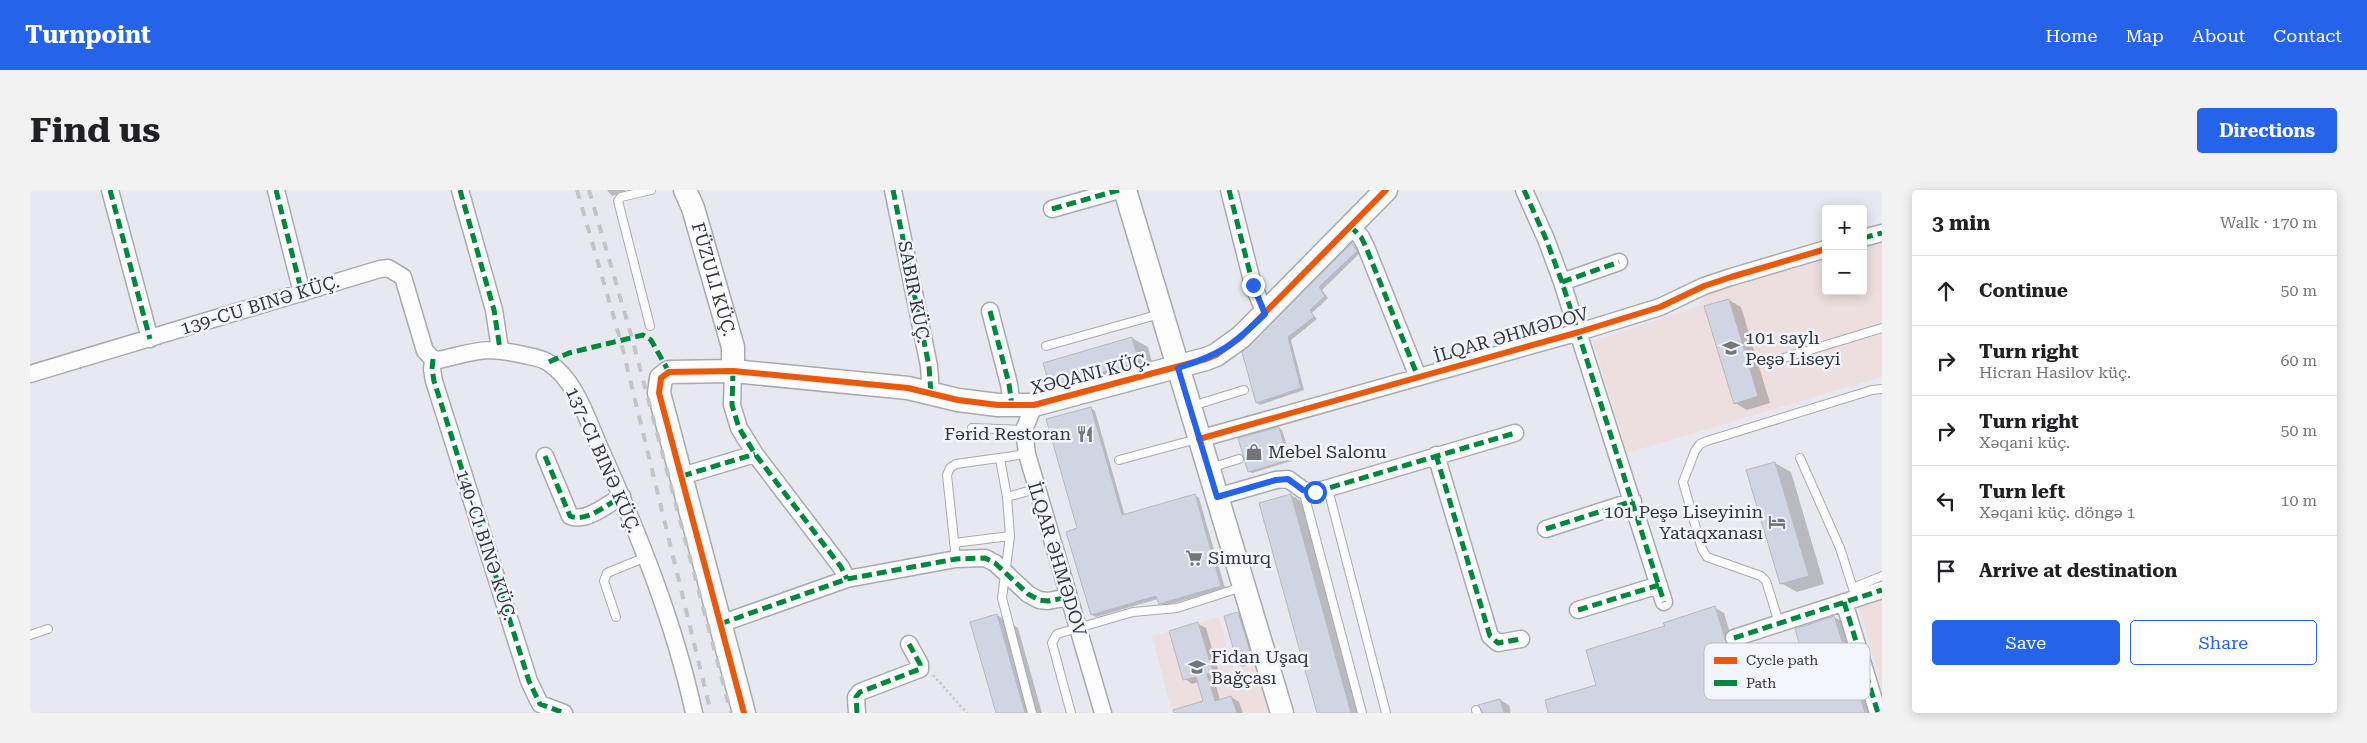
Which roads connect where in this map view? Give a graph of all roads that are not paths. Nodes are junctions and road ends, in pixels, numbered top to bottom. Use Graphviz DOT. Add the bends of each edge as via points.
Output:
graph roads {
  1 [pos="110,190"];
  2 [pos="276,190"];
  3 [pos="460,190"];
  4 [pos="651,190"];
  5 [pos="685,190"];
  6 [pos="893,190"];
  7 [pos="1118,190"];
  8 [pos="1125,190"];
  9 [pos="1229,190"];
  10 [pos="1386,190"];
  11 [pos="1524,190"];
  12 [pos="1052,209"];
  13 [pos="1350,226"];
  14 [pos="1882,233"];
  15 [pos="1867,237"];
  16 [pos="1823,250"];
  17 [pos="1620,262"];
  18 [pos="1562,282"];
  19 [pos="302,293"];
  20 [pos="990,311"];
  21 [pos="1162,314"];
  22 [pos="1265,314"];
  23 [pos="650,326"];
  24 [pos="1882,328"];
  25 [pos="1579,332"];
  26 [pos="150,339"];
  27 [pos="1046,346"];
  28 [pos="500,349"];
  29 [pos="433,359"];
  30 [pos="1767,363"];
  31 [pos="1178,368"];
  32 [pos="733,371"];
  33 [pos="30,374"];
  34 [pos="1418,377"];
  35 [pos="1882,389"];
  36 [pos="1244,390"];
  37 [pos="931,394"];
  38 [pos="1034,404"];
  39 [pos="1012,406"];
  40 [pos="1190,406"];
  41 [pos="972,428"];
  42 [pos="1024,430"];
  43 [pos="1515,433"];
  44 [pos="1199,439"];
  45 [pos="755,454"];
  46 [pos="1027,454"];
  47 [pos="1436,455"];
  48 [pos="545,456"];
  49 [pos="1800,458"];
  50 [pos="1000,459"];
  51 [pos="1239,459"];
  52 [pos="1119,460"];
  53 [pos="1208,468"];
  54 [pos="682,476"];
  55 [pos="1328,488"];
  56 [pos="1036,489"];
  57 [pos="1303,490"];
  58 [pos="622,496"];
  59 [pos="1007,497"];
  60 [pos="1217,497"];
  61 [pos="1633,501"];
  62 [pos="1546,529"];
  63 [pos="1010,536"];
  64 [pos="954,543"];
  65 [pos="646,557"];
  66 [pos="956,559"];
  67 [pos="1006,573"];
  68 [pos="1882,576"];
  69 [pos="847,578"];
  70 [pos="1659,585"];
  71 [pos="1244,586"];
  72 [pos="1882,590"];
  73 [pos="1851,596"];
  74 [pos="1069,597"];
  75 [pos="1664,602"];
  76 [pos="1578,610"];
  77 [pos="616,617"];
  78 [pos="720,624"];
  79 [pos="1779,624"];
  80 [pos="1078,628"];
  81 [pos="48,629"];
  82 [pos="30,635"];
  83 [pos="1734,638"];
  84 [pos="1521,639"];
  85 [pos="1862,643"];
  86 [pos="908,644"];
  87 [pos="1870,678"];
  88 [pos="564,713"];
  89 [pos="694,713"];
  90 [pos="744,713"];
  91 [pos="857,713"];
  92 [pos="1032,713"];
  93 [pos="1071,713"];
  94 [pos="1103,713"];
  95 [pos="1282,713"];
  96 [pos="1362,713"];
  97 [pos="1386,713"];
  98 [pos="1878,713"];
  1 -- 26 [label="street"];
  2 -- 19 [label="street"];
  3 -- 28 [label="street" via="494,310"];
  4 -- 23 [label="lane" via="618,200"];
  5 -- 32 [label="street, FÜZULI KÜÇ." via="694,208 733,347"];
  6 -- 37 [label="street, SABIR KÜÇ." via="929,366"];
  7 -- 12 [label="street"];
  8 -- 21 [label="street"];
  9 -- 22 [label="street" via="1253,285"];
  10 -- 13 [label="street, XƏQANI KÜÇ."];
  11 -- 18 [label="street"];
  13 -- 22 [label="street, XƏQANI KÜÇ."];
  13 -- 34 [label="street" via="1366,247"];
  14 -- 15 [label="street"];
  16 -- 25 [label="street, İLQAR ƏHMƏDOV" via="1704,286 1660,307"];
  17 -- 18 [label="street"];
  18 -- 25 [label="street"];
  19 -- 26 [label="street, 139-CU BINƏ KÜÇ."];
  19 -- 29 [label="street, 139-CU BINƏ KÜÇ." via="380,269 397,272 407,285 425,351"];
  20 -- 39 [label="street"];
  21 -- 27 [label="lane"];
  21 -- 31 [label="street"];
  22 -- 31 [label="street, XƏQANI KÜÇ." via="1216,355"];
  24 -- 30 [label="lane"];
  25 -- 34 [label="street, İLQAR ƏHMƏDOV"];
  25 -- 61 [label="street"];
  26 -- 33 [label="street, 139-CU BINƏ KÜÇ."];
  28 -- 29 [label="street, 137-CI BINƏ KÜÇ."];
  28 -- 58 [label="street, 137-CI BINƏ KÜÇ." via="540,359 560,371 576,396"];
  29 -- 88 [label="street" via="434,381 529,681 540,704"];
  31 -- 38 [label="street, XƏQANI KÜÇ."];
  31 -- 40 [label="street"];
  32 -- 37 [label="street, XƏQANI KÜÇ." via="908,388"];
  32 -- 45 [label="street" via="734,417"];
  32 -- 54 [label="street, XƏQANI KÜÇ." via="674,370 661,378 659,393"];
  34 -- 44 [label="street, İLQAR ƏHMƏDOV"];
  35 -- 79 [label="lane" via="1707,441 1695,451 1684,482 1702,549 1707,557 1761,576 1766,582"];
  36 -- 40 [label="lane"];
  37 -- 39 [label="street, XƏQANI KÜÇ."];
  38 -- 39 [label="street, XƏQANI KÜÇ."];
  38 -- 42 [label="street, İLQAR ƏHMƏDOV"];
  40 -- 44 [label="street"];
  41 -- 42 [label="lane"];
  42 -- 46 [label="street, İLQAR ƏHMƏDOV"];
  43 -- 47 [label="street"];
  44 -- 52 [label="lane"];
  44 -- 53 [label="street"];
  45 -- 54 [label="street"];
  45 -- 69 [label="street"];
  46 -- 50 [label="lane"];
  46 -- 56 [label="street, İLQAR ƏHMƏDOV"];
  47 -- 55 [label="street"];
  47 -- 84 [label="street" via="1490,636 1498,643"];
  48 -- 58 [label="street" via="570,516 577,519 586,516"];
  49 -- 73 [label="lane" via="1840,548"];
  50 -- 59 [label="lane"];
  50 -- 64 [label="lane" via="956,464 950,468 947,475"];
  51 -- 53 [label="lane"];
  53 -- 60 [label="street"];
  54 -- 78 [label="street"];
  55 -- 57 [label="street" via="1315,492"];
  55 -- 97 [label="lane"];
  56 -- 59 [label="lane"];
  56 -- 74 [label="street, İLQAR ƏHMƏDOV"];
  57 -- 60 [label="street" via="1288,479"];
  57 -- 96 [label="lane"];
  58 -- 65 [label="street, 137-CI BINƏ KÜÇ."];
  59 -- 63 [label="lane"];
  60 -- 71 [label="street"];
  61 -- 62 [label="street"];
  61 -- 70 [label="street"];
  63 -- 64 [label="lane"];
  63 -- 67 [label="lane"];
  64 -- 66 [label="lane"];
  65 -- 77 [label="lane" via="607,573 604,581"];
  65 -- 89 [label="street, 137-CI BINƏ KÜÇ." via="674,638"];
  66 -- 67 [label="street" via="985,558"];
  66 -- 69 [label="street"];
  67 -- 74 [label="street" via="1039,600"];
  67 -- 92 [label="lane" via="1002,598"];
  68 -- 73 [label="lane"];
  69 -- 78 [label="street"];
  70 -- 75 [label="street"];
  70 -- 76 [label="street"];
  71 -- 80 [label="lane" via="1177,608 1133,612"];
  71 -- 95 [label="street"];
  72 -- 73 [label="street"];
  73 -- 79 [label="street"];
  73 -- 85 [label="street"];
  74 -- 80 [label="street, İLQAR ƏHMƏDOV"];
  78 -- 90 [label="street"];
  79 -- 83 [label="street"];
  80 -- 93 [label="lane" via="1057,634 1052,643"];
  80 -- 94 [label="street, İLQAR ƏHMƏDOV"];
  81 -- 82 [label="lane"];
  86 -- 91 [label="street" via="920,669 860,692 856,697"];
  87 -- 98 [label="street"];
}
